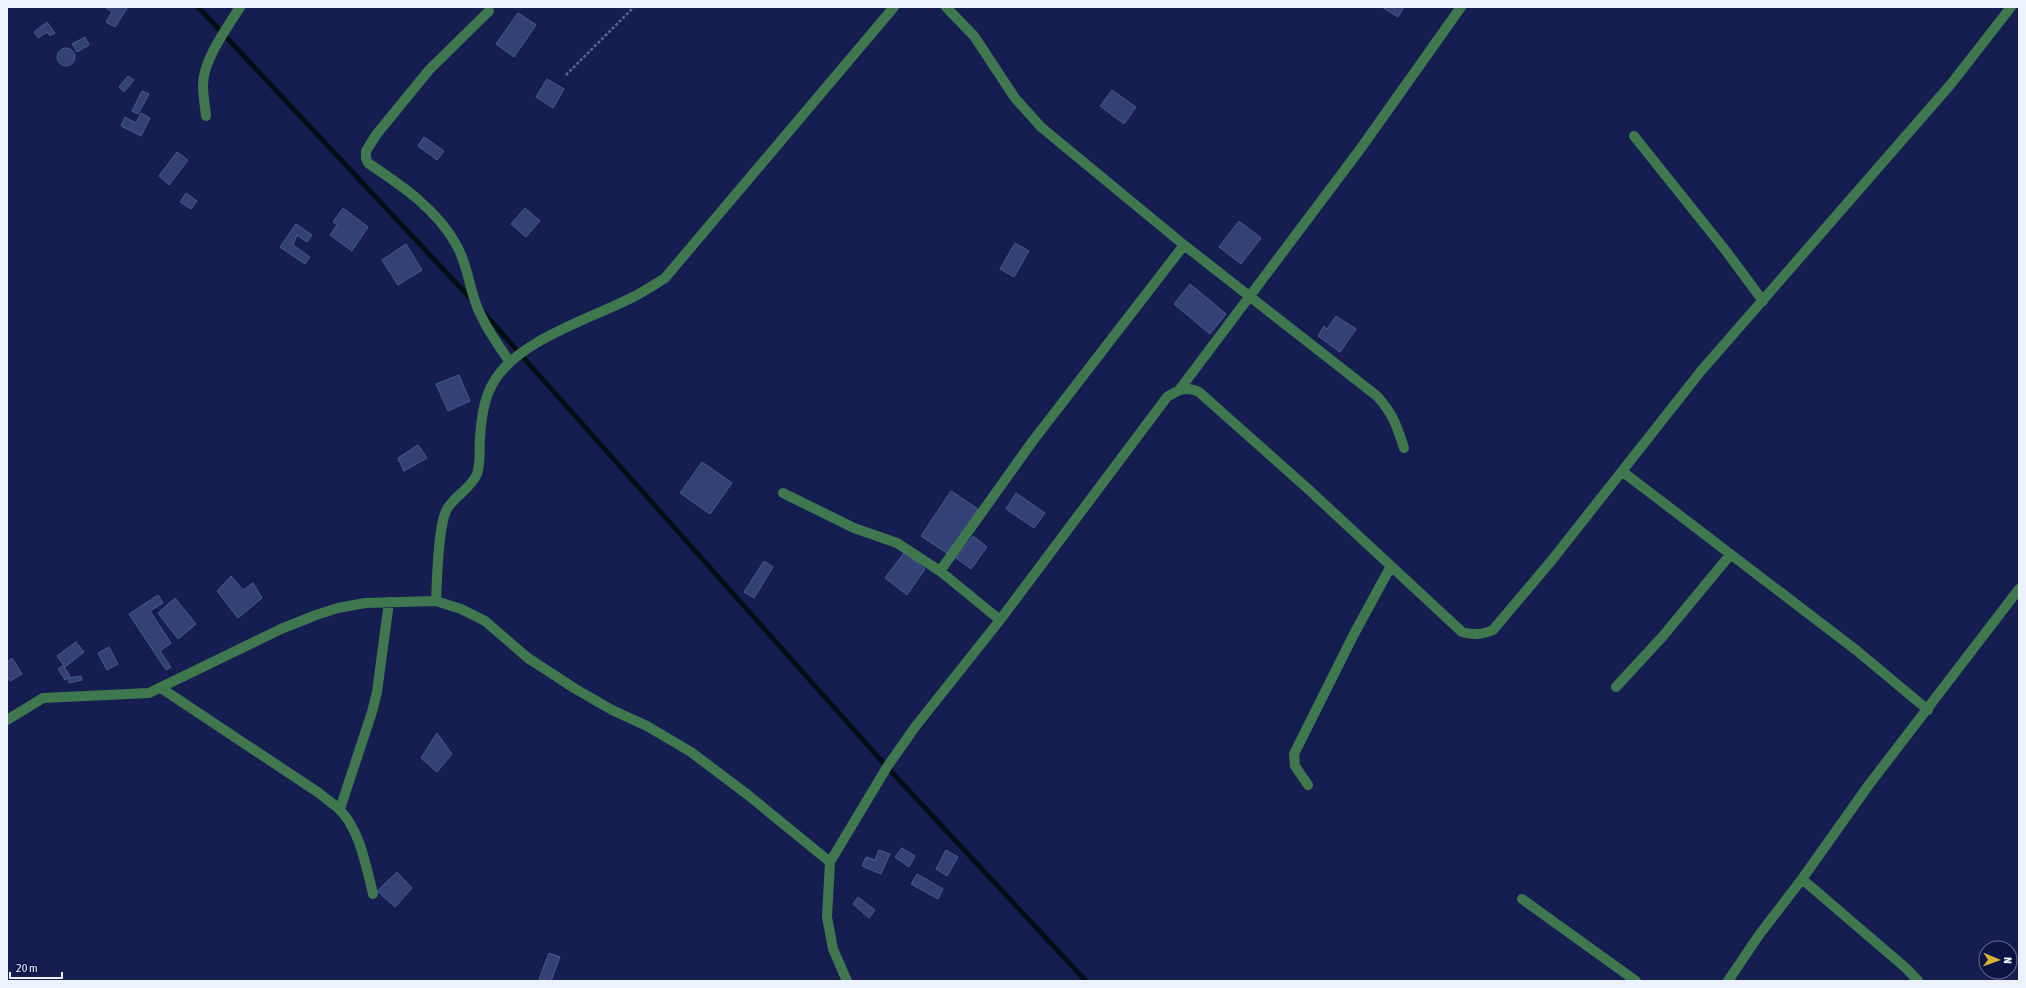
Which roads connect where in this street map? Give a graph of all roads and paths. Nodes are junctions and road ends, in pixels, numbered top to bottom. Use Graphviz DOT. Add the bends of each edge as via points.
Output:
graph roads {
  1 [pos="240,7"];
  2 [pos="634,7"];
  3 [pos="894,7"];
  4 [pos="946,7"];
  5 [pos="1461,7"];
  6 [pos="2011,7"];
  7 [pos="489,11"];
  8 [pos="566,76"];
  9 [pos="206,116"];
  10 [pos="1634,136"];
  11 [pos="1184,245"];
  12 [pos="1249,295"];
  13 [pos="1763,301"];
  14 [pos="510,362"];
  15 [pos="1180,389"];
  16 [pos="1404,448"];
  17 [pos="1623,472"];
  18 [pos="783,493"];
  19 [pos="1730,554"];
  20 [pos="1391,566"];
  21 [pos="940,571"];
  22 [pos="2019,589"];
  23 [pos="436,601"];
  24 [pos="389,602"];
  25 [pos="1000,620"];
  26 [pos="1616,687"];
  27 [pos="161,688"];
  28 [pos="1928,710"];
  29 [pos="7,720"];
  30 [pos="1308,785"];
  31 [pos="340,809"];
  32 [pos="830,862"];
  33 [pos="1802,880"];
  34 [pos="373,894"];
  35 [pos="1522,899"];
  36 [pos="847,981"];
  37 [pos="1636,981"];
  38 [pos="1728,981"];
  39 [pos="1918,981"];
  1 -- 9 [label="street" via="204,75"];
  2 -- 8 [label="path"];
  3 -- 14 [label="street" via="665,278 636,296 559,331"];
  4 -- 11 [label="street" via="974,36 1015,98 1042,127"];
  5 -- 12 [label="street" via="1361,148"];
  6 -- 13 [label="street" via="1951,84"];
  7 -- 14 [label="street" via="429,70 376,135 366,151 366,158 368,163 400,184 434,215 447,231 457,246 476,304 492,336"];
  10 -- 13 [label="street"];
  11 -- 12 [label="street"];
  11 -- 21 [label="street" via="1032,442"];
  12 -- 15 [label="street"];
  12 -- 16 [label="street" via="1377,396 1396,420"];
  13 -- 17 [label="street" via="1701,371"];
  14 -- 23 [label="street" via="495,380 487,397 476,475 453,500 446,512 442,526"];
  15 -- 20 [label="street" via="1190,388 1199,392"];
  15 -- 25 [label="street" via="1167,397 1158,407"];
  17 -- 19 [label="street"];
  17 -- 20 [label="street" via="1512,608 1493,630 1484,634 1472,635 1462,632"];
  18 -- 21 [label="street" via="854,528 897,543"];
  19 -- 26 [label="street" via="1663,636"];
  19 -- 28 [label="street" via="1856,650"];
  20 -- 30 [label="street" via="1350,640 1294,754 1295,766"];
  21 -- 25 [label="street"];
  22 -- 28 [label="street"];
  23 -- 24 [label="street"];
  23 -- 32 [label="street" via="461,609 485,621 528,658 574,688 691,752 748,794"];
  24 -- 27 [label="street" via="365,603 316,615"];
  24 -- 31 [label="street" via="374,706"];
  25 -- 32 [label="street" via="899,750"];
  27 -- 29 [label="street" via="149,693 131,695 43,698"];
  27 -- 31 [label="street"];
  28 -- 33 [label="street" via="1868,786"];
  31 -- 34 [label="street" via="362,849"];
  32 -- 36 [label="street" via="826,917 833,949"];
  33 -- 38 [label="street" via="1759,935"];
  33 -- 39 [label="street"];
  35 -- 37 [label="street"];
}
